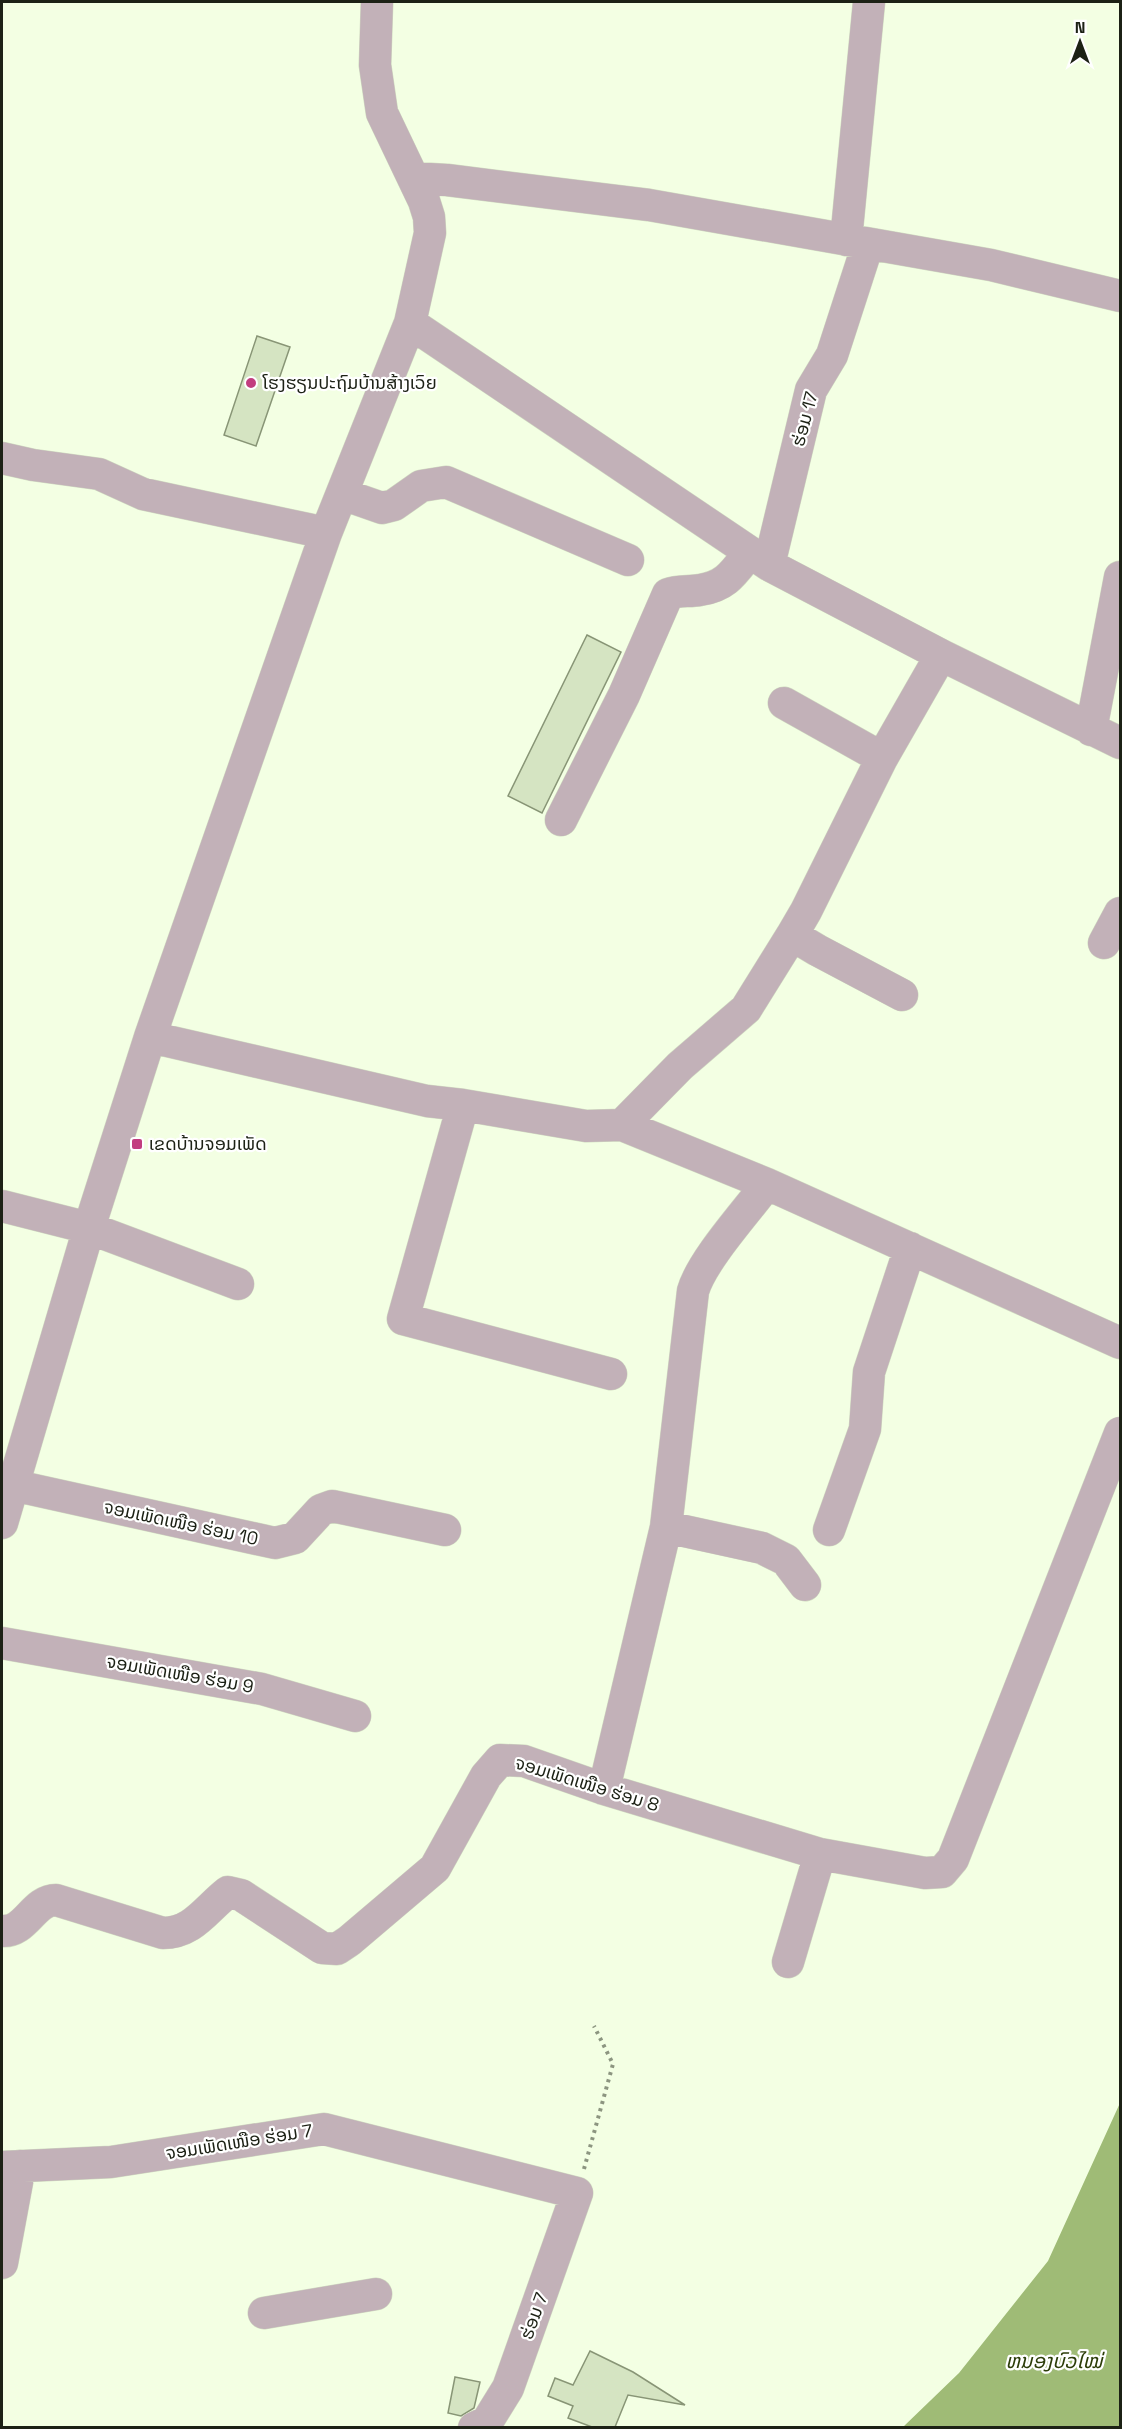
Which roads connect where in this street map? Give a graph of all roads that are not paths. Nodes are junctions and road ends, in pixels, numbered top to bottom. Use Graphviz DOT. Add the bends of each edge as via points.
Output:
graph roads {
  1 [pos="377,2"];
  2 [pos="869,2"];
  3 [pos="413,178"];
  4 [pos="857,242"];
  5 [pos="1120,296"];
  6 [pos="410,323"];
  7 [pos="2,458"];
  8 [pos="342,494"];
  9 [pos="326,533"];
  10 [pos="760,559"];
  11 [pos="628,560"];
  12 [pos="1120,577"];
  13 [pos="941,655"];
  14 [pos="784,702"];
  15 [pos="1091,730"];
  16 [pos="1120,743"];
  17 [pos="882,758"];
  18 [pos="561,820"];
  19 [pos="1120,913"];
  20 [pos="792,935"];
  21 [pos="1104,943"];
  22 [pos="902,995"];
  23 [pos="150,1037"];
  24 [pos="463,1105"];
  25 [pos="622,1125"];
  26 [pos="767,1184"];
  27 [pos="2,1206"];
  28 [pos="89,1228"];
  29 [pos="910,1248"];
  30 [pos="238,1284"];
  31 [pos="1120,1342"];
  32 [pos="611,1374"];
  33 [pos="1120,1433"];
  34 [pos="12,1485"];
  35 [pos="2,1523"];
  36 [pos="666,1527"];
  37 [pos="445,1530"];
  38 [pos="829,1530"];
  39 [pos="805,1585"];
  40 [pos="2,1643"];
  41 [pos="355,1716"];
  42 [pos="604,1789"];
  43 [pos="820,1854"];
  44 [pos="2,1931"];
  45 [pos="788,1962"];
  46 [pos="11,2167"];
  47 [pos="577,2193"];
  48 [pos="2,2263"];
  49 [pos="376,2294"];
  50 [pos="264,2313"];
  51 [pos="474,2427"];
  1 -- 3 [label="street" via="375,65 382,113"];
  2 -- 4 [label="street, ຮ່ອມ 17"];
  3 -- 4 [label="street" via="649,205"];
  3 -- 6 [label="street" via="429,217 430,233"];
  4 -- 5 [label="street" via="991,266"];
  4 -- 10 [label="street, ຮ່ອມ 17" via="832,355 811,390"];
  6 -- 8 [label="street"];
  6 -- 10 [label="street"];
  7 -- 9 [label="street" via="99,474 143,494"];
  8 -- 9 [label="street"];
  8 -- 11 [label="street" via="382,508 394,505 421,486 446,482"];
  9 -- 23 [label="street"];
  10 -- 13 [label="street"];
  10 -- 18 [label="street" via="718,586 668,594 624,695"];
  12 -- 15 [label="street"];
  13 -- 15 [label="street"];
  13 -- 17 [label="street"];
  14 -- 17 [label="street"];
  15 -- 16 [label="street"];
  17 -- 20 [label="street"];
  19 -- 21 [label="street"];
  20 -- 22 [label="street"];
  20 -- 25 [label="street" via="746,1010 680,1066"];
  23 -- 24 [label="street" via="428,1101"];
  23 -- 28 [label="street"];
  24 -- 25 [label="street" via="586,1126"];
  24 -- 32 [label="street" via="403,1319"];
  25 -- 26 [label="street"];
  26 -- 29 [label="street"];
  26 -- 36 [label="street" via="696,1283"];
  27 -- 28 [label="street"];
  28 -- 30 [label="street"];
  28 -- 34 [label="street"];
  29 -- 31 [label="street"];
  29 -- 38 [label="street" via="868,1372 865,1429"];
  33 -- 43 [label="street, ຈອມເພັດເໜືອ ຮ່ອມ 8" via="953,1859 942,1872 925,1873"];
  34 -- 35 [label="street"];
  34 -- 37 [label="street, ຈອມເພັດເໜືອ ຮ່ອມ 10" via="275,1543 295,1538 321,1510 332,1506"];
  36 -- 39 [label="street" via="762,1548 786,1560"];
  36 -- 42 [label="street"];
  40 -- 41 [label="street, ຈອມເພັດເໜືອ ຮ່ອມ 9" via="262,1689"];
  42 -- 43 [label="street, ຈອມເພັດເໜືອ ຮ່ອມ 8"];
  42 -- 44 [label="street, ຈອມເພັດເໜືອ ຮ່ອມ 8" via="524,1761 500,1760 486,1776 435,1868 337,1948 322,1948 241,1894 228,1892 177,1933 163,1933 56,1900 48,1901 18,1928"];
  43 -- 45 [label="street"];
  46 -- 47 [label="street, ຈອມເພັດເໜືອ ຮ່ອມ 7" via="111,2162 324,2129"];
  46 -- 48 [label="street"];
  47 -- 51 [label="street, ຮ່ອມ 7" via="508,2388 487,2422"];
  49 -- 50 [label="street"];
}
